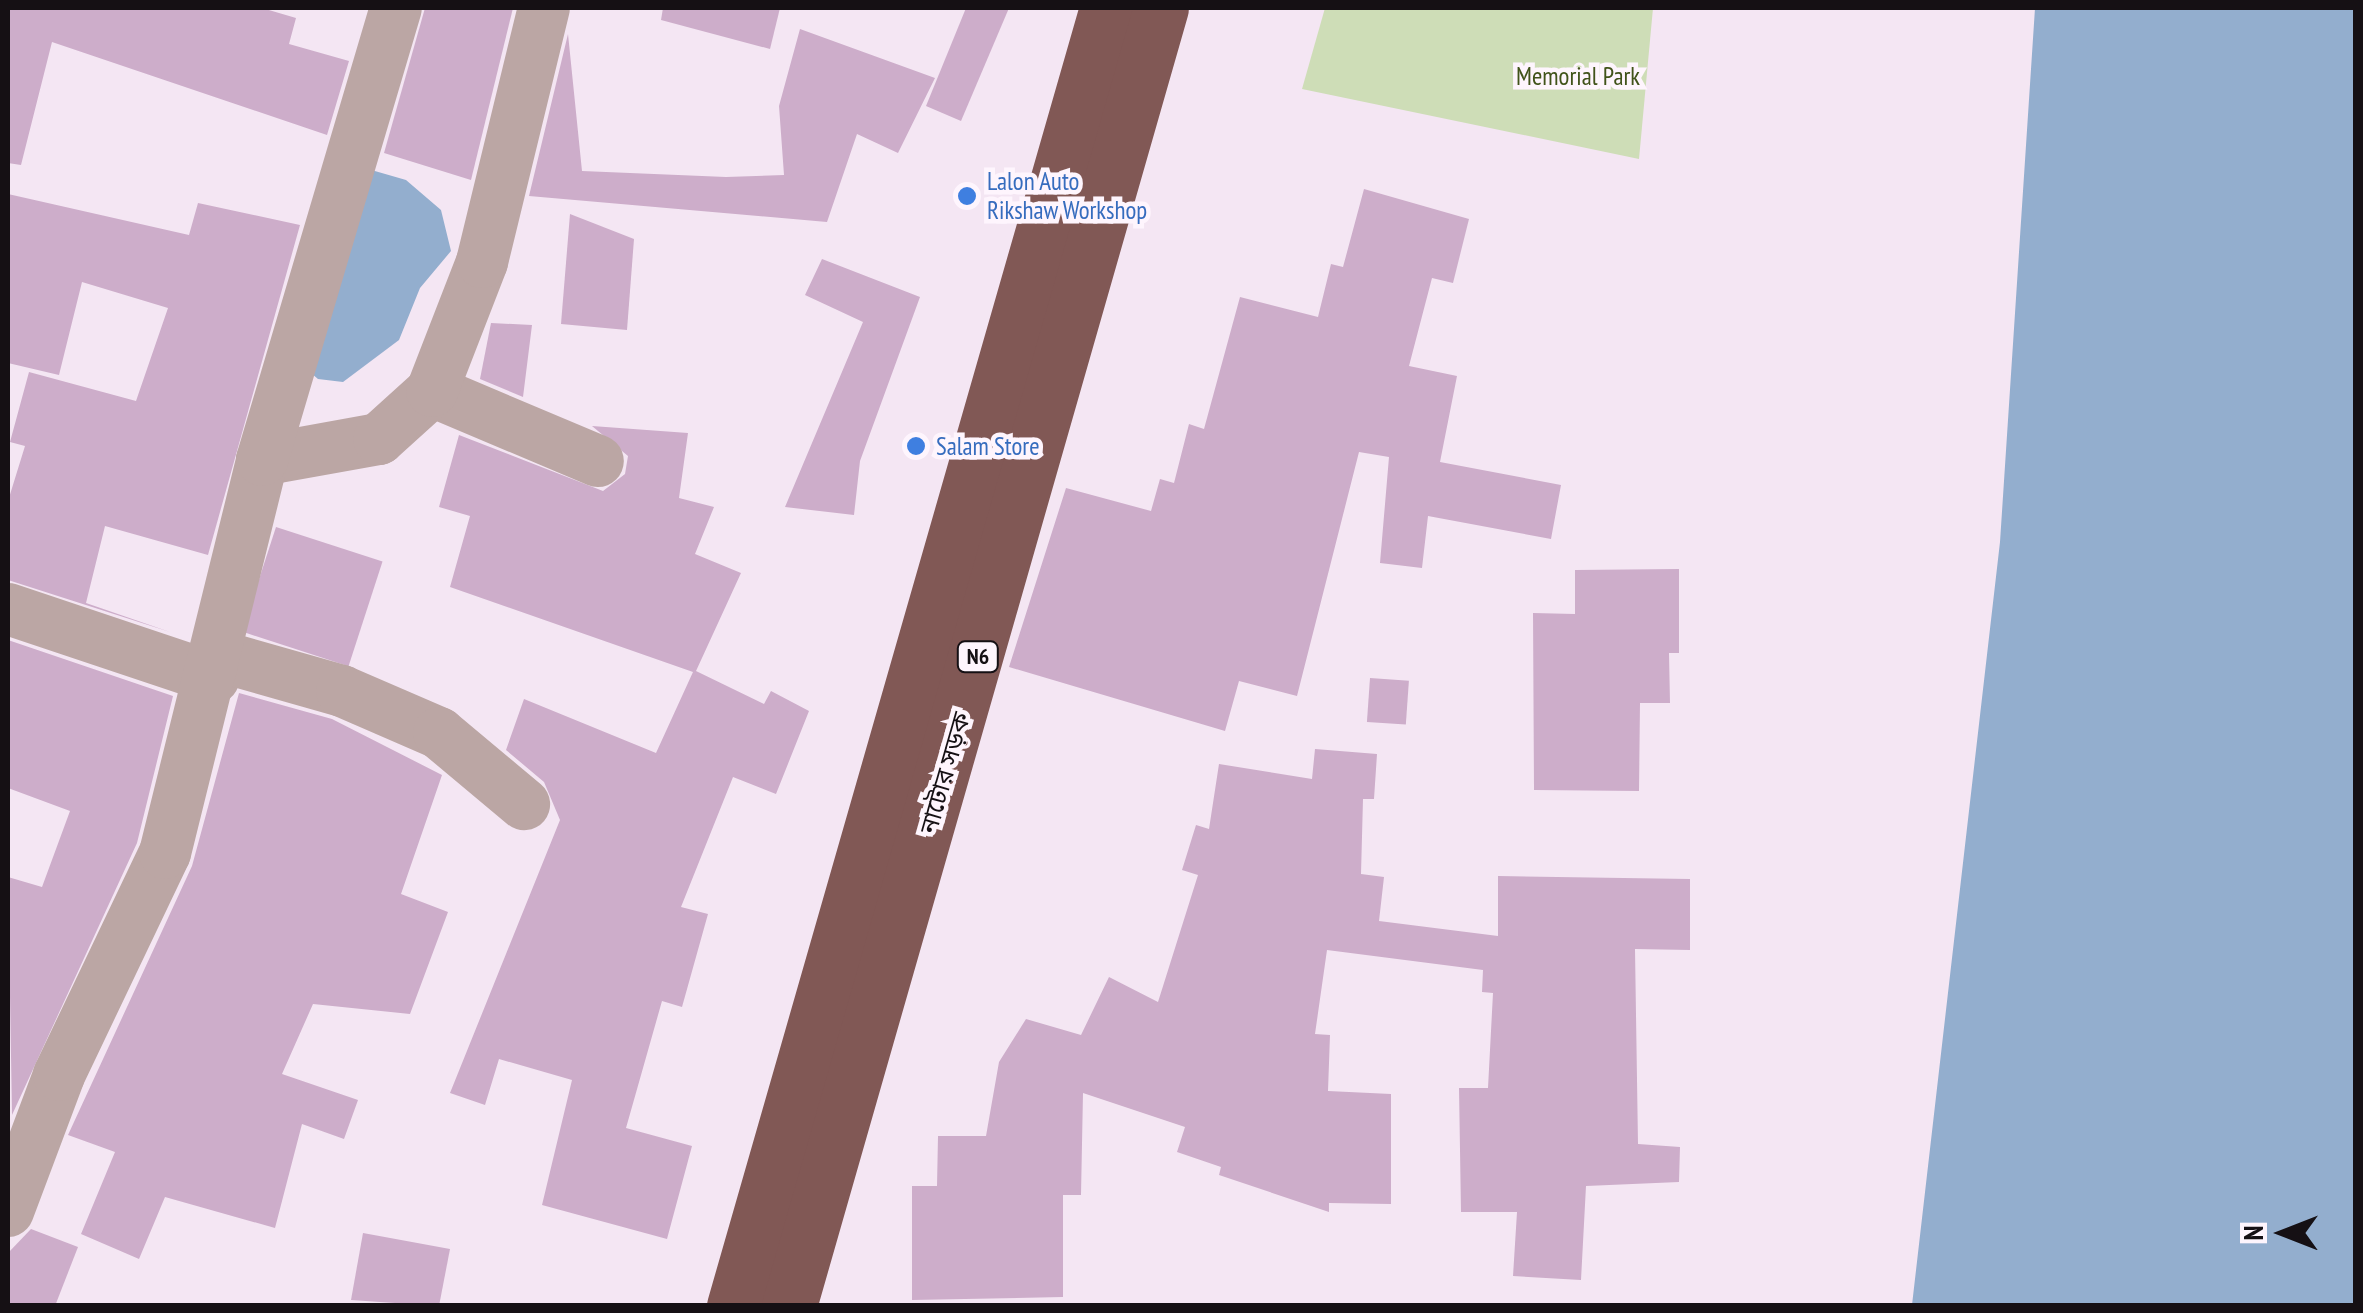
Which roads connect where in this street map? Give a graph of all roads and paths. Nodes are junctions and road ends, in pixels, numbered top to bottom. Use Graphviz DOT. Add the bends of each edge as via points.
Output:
graph roads {
  1 [pos="396,8"];
  2 [pos="544,8"];
  3 [pos="1107,8"];
  4 [pos="1161,8"];
  5 [pos="432,391"];
  6 [pos="262,460"];
  7 [pos="598,461"];
  8 [pos="8,609"];
  9 [pos="216,667"];
  10 [pos="524,804"];
  11 [pos="8,1211"];
  12 [pos="734,1306"];
  13 [pos="788,1306"];
  1 -- 6 [label="street"];
  2 -- 5 [label="street" via="482,262"];
  3 -- 12 [label="highway, N6"];
  4 -- 13 [label="highway, নাটোর সড়ক / N6"];
  5 -- 6 [label="street" via="379,438"];
  5 -- 7 [label="street"];
  6 -- 9 [label="street"];
  8 -- 9 [label="street"];
  9 -- 10 [label="street" via="342,691 439,733"];
  9 -- 11 [label="street" via="165,853 59,1075"];
}
